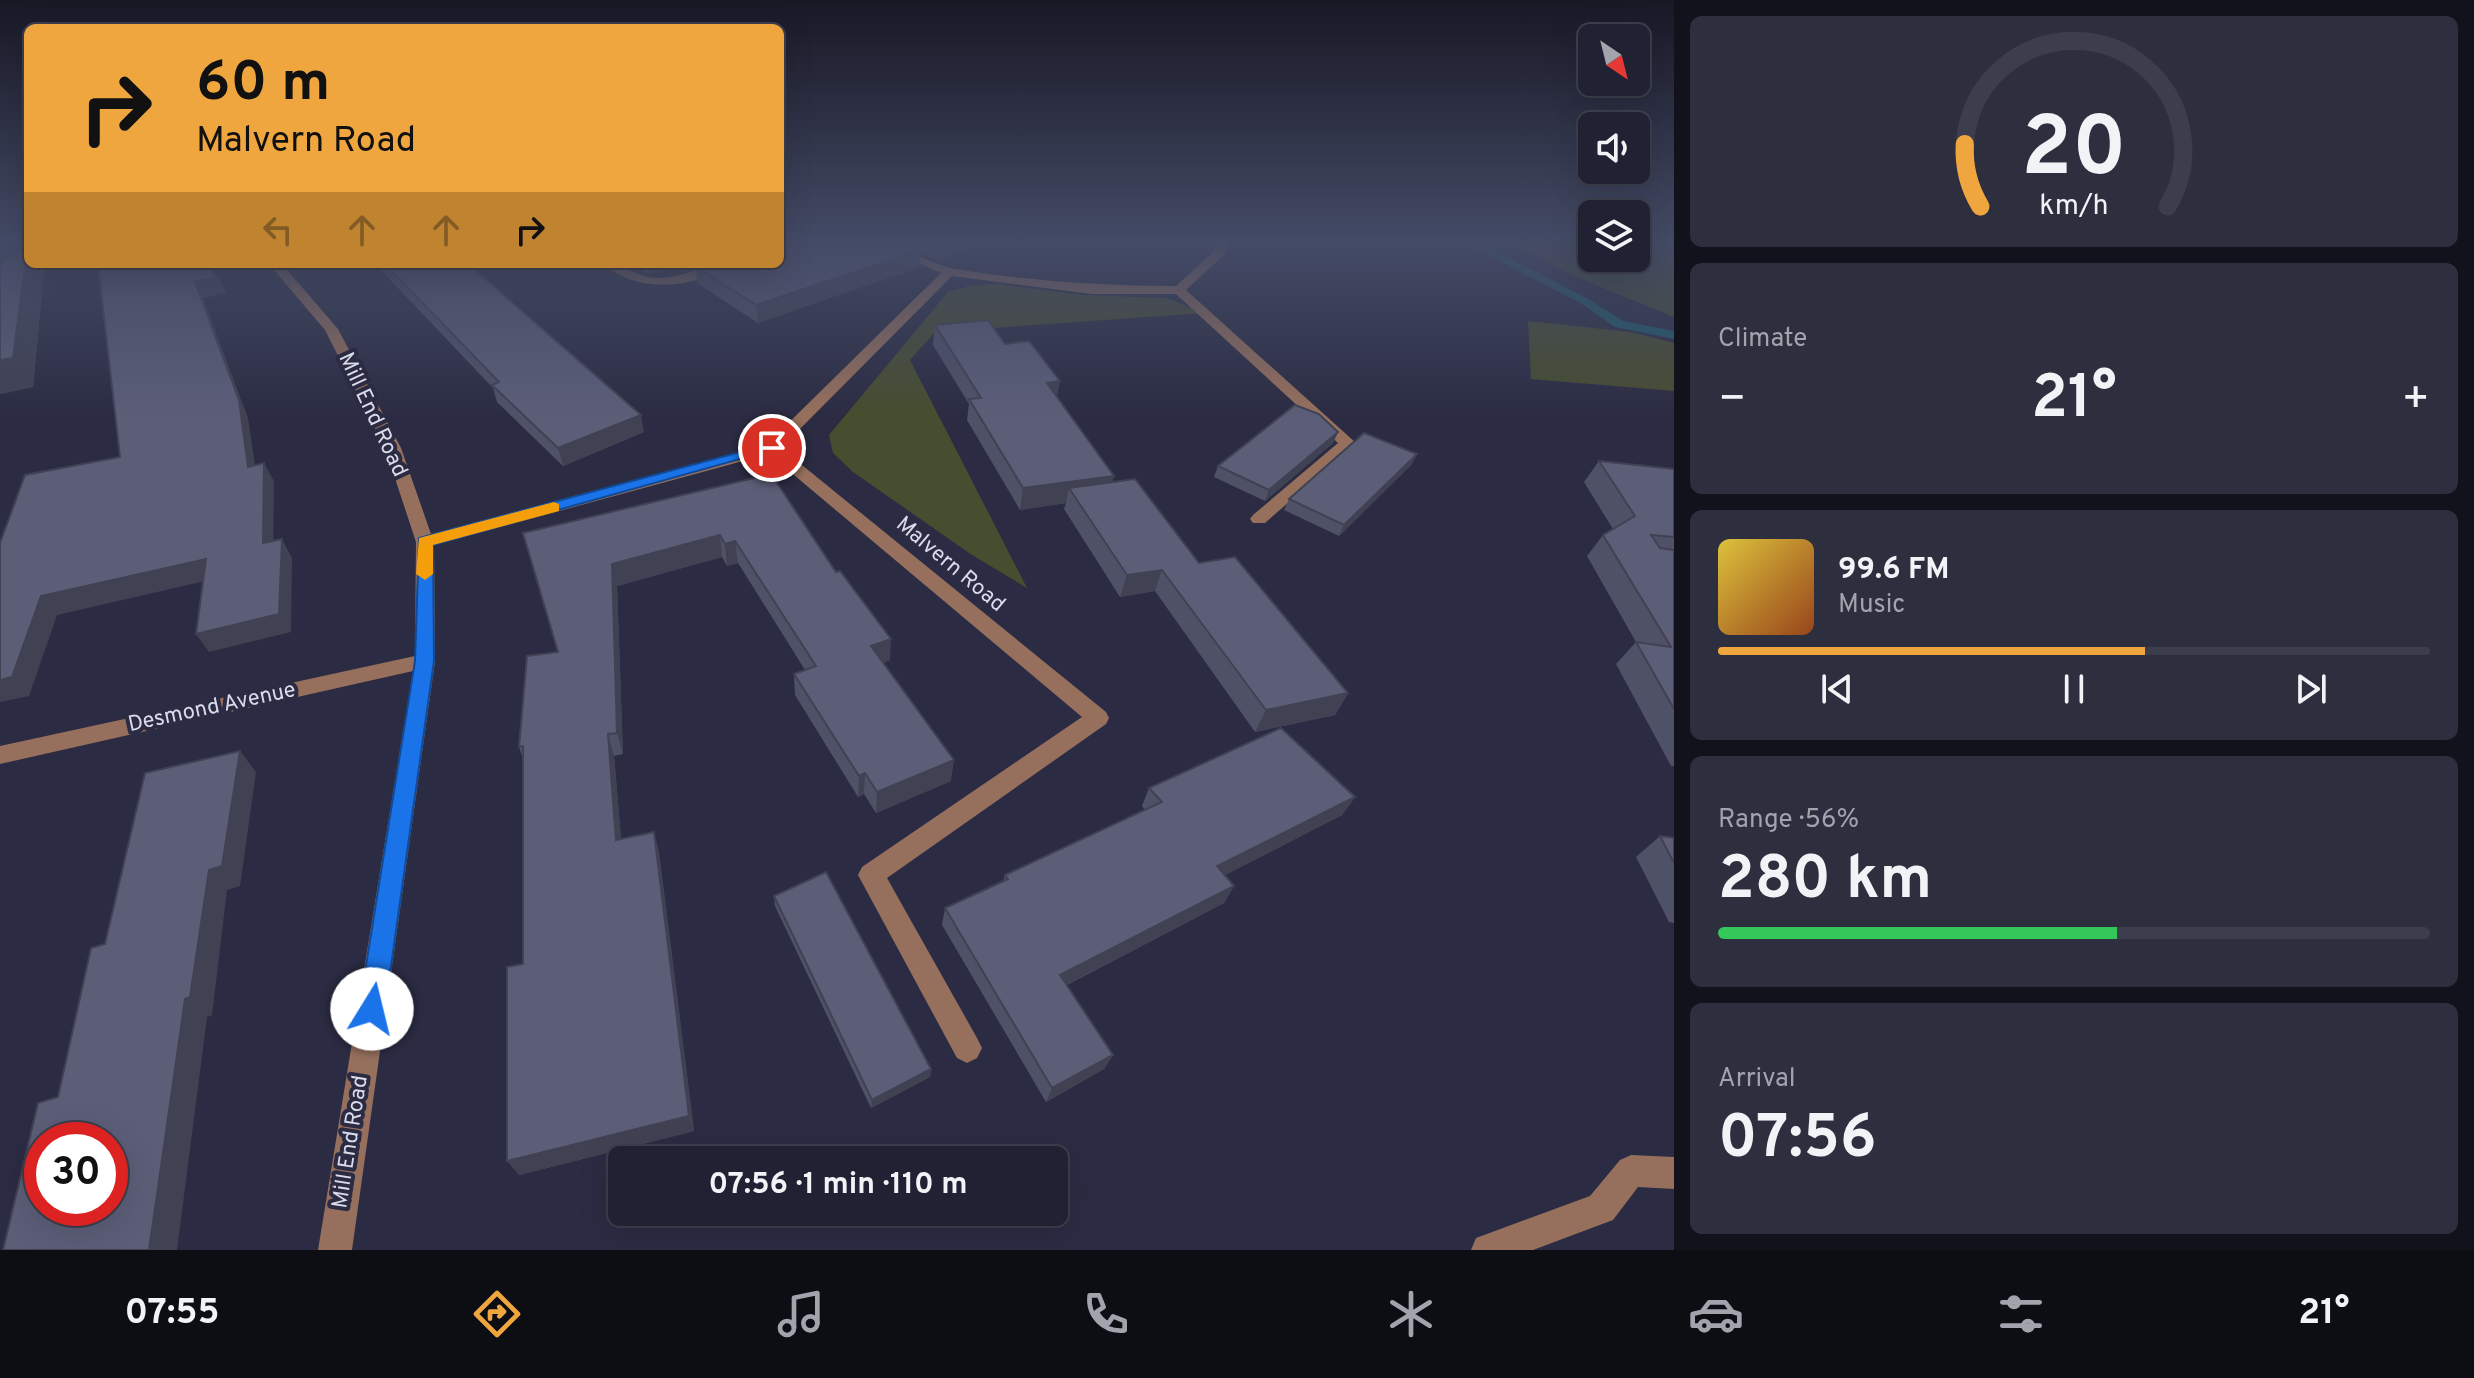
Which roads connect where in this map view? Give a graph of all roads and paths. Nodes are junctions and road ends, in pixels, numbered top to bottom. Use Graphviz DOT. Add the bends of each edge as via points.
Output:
graph roads {
  1 [pos="305,299"];
  2 [pos="922,299"];
  3 [pos="1189,299"];
  4 [pos="772,448"];
  5 [pos="1259,519"];
  6 [pos="425,542"];
  7 [pos="425,661"];
  8 [pos="0,755"];
  9 [pos="967,1048"];
  10 [pos="1674,1173"];
  11 [pos="335,1250"];
  12 [pos="1488,1250"];
  1 -- 6 [label="street, Mill End Road" via="331,329 393,448"];
  2 -- 4 [label="street"];
  3 -- 5 [label="street" via="1348,443"];
  4 -- 6 [label="street"];
  4 -- 9 [label="street, Malvern Road" via="1098,718 871,875"];
  6 -- 7 [label="street, Mill End Road"];
  7 -- 8 [label="street, Desmond Avenue"];
  7 -- 11 [label="street, Mill End Road"];
  10 -- 12 [label="street" via="1631,1171 1601,1208"];
}
